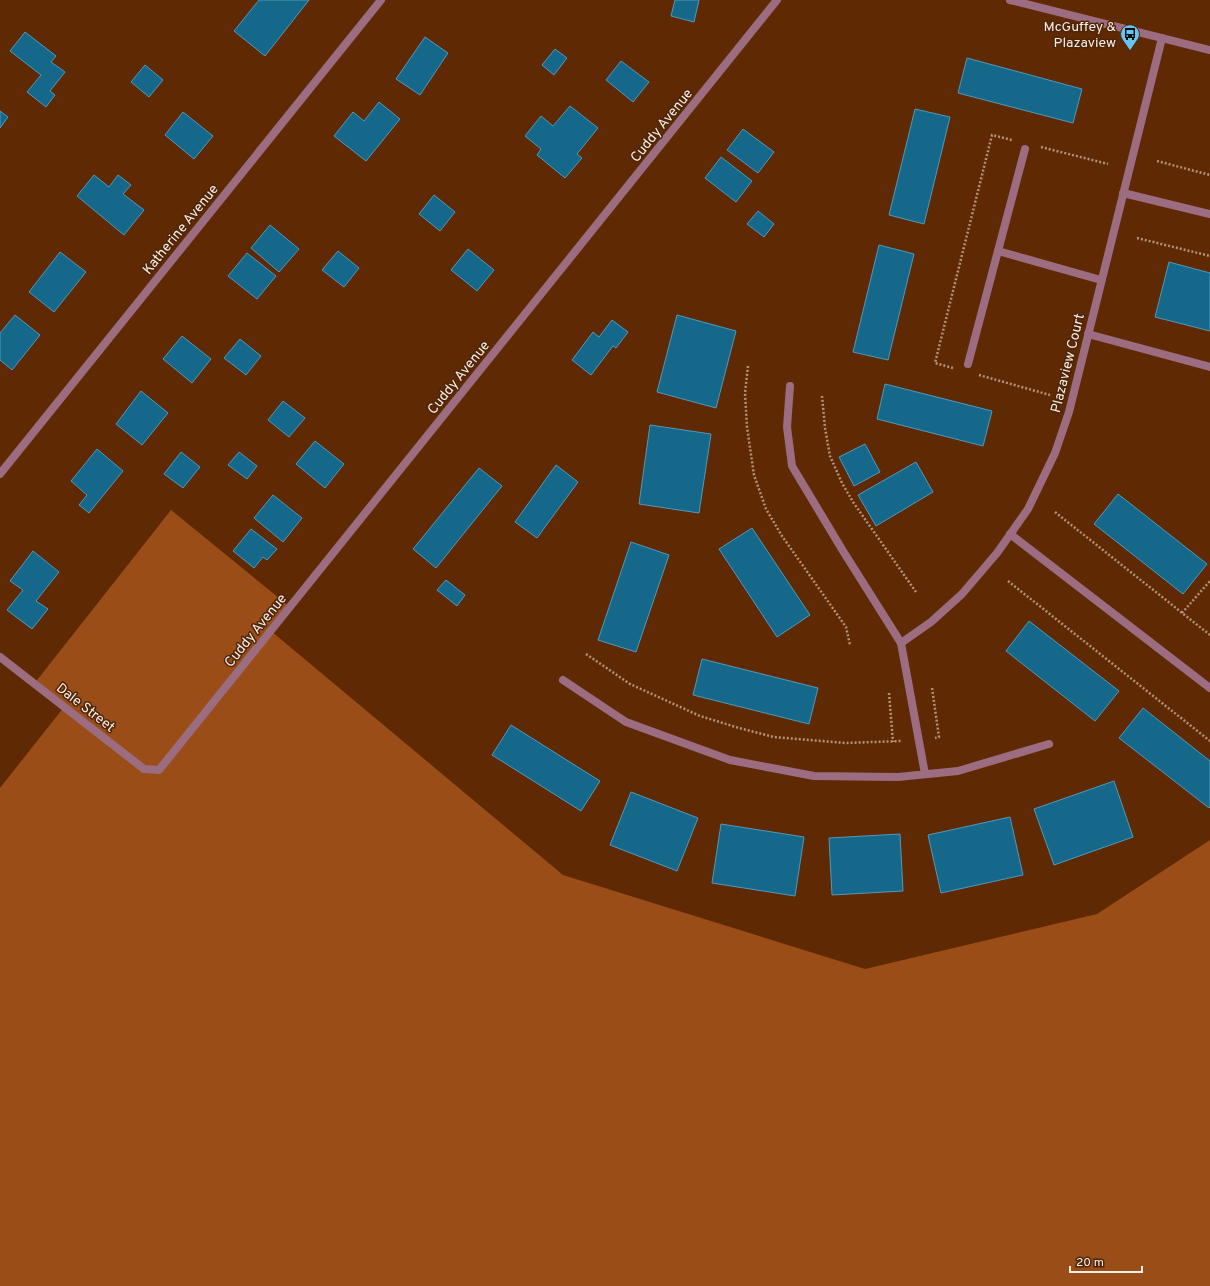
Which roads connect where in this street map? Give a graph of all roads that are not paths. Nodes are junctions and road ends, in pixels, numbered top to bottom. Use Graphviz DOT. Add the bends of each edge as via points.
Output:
graph roads {
  1 [pos="381,0"];
  2 [pos="777,0"];
  3 [pos="1010,0"];
  4 [pos="1162,38"];
  5 [pos="1210,50"];
  6 [pos="1025,149"];
  7 [pos="1123,193"];
  8 [pos="1210,214"];
  9 [pos="998,251"];
  10 [pos="1101,280"];
  11 [pos="1088,334"];
  12 [pos="968,364"];
  13 [pos="1210,367"];
  14 [pos="790,386"];
  15 [pos="0,474"];
  16 [pos="1010,534"];
  17 [pos="901,643"];
  18 [pos="0,657"];
  19 [pos="563,680"];
  20 [pos="1210,688"];
  21 [pos="1049,744"];
  22 [pos="159,770"];
  23 [pos="925,774"];
  1 -- 15 [label="street, Katherine Avenue"];
  2 -- 22 [label="street, Cuddy Avenue"];
  3 -- 4 [label="street"];
  4 -- 5 [label="street"];
  4 -- 7 [label="street, Plazaview Court"];
  6 -- 9 [label="street"];
  7 -- 8 [label="street"];
  7 -- 10 [label="street, Plazaview Court"];
  9 -- 10 [label="street"];
  9 -- 12 [label="street"];
  10 -- 11 [label="street, Plazaview Court"];
  11 -- 13 [label="street"];
  11 -- 16 [label="street, Plazaview Court" via="1069,412 1055,453 1028,508"];
  14 -- 17 [label="street" via="787,427 792,466"];
  16 -- 17 [label="street, Plazaview Court" via="962,594 931,622"];
  16 -- 20 [label="street"];
  17 -- 23 [label="street"];
  18 -- 22 [label="street, Dale Street" via="144,769"];
  19 -- 23 [label="street" via="626,722 730,760 814,776 898,777"];
  21 -- 23 [label="street" via="958,771"];
}
